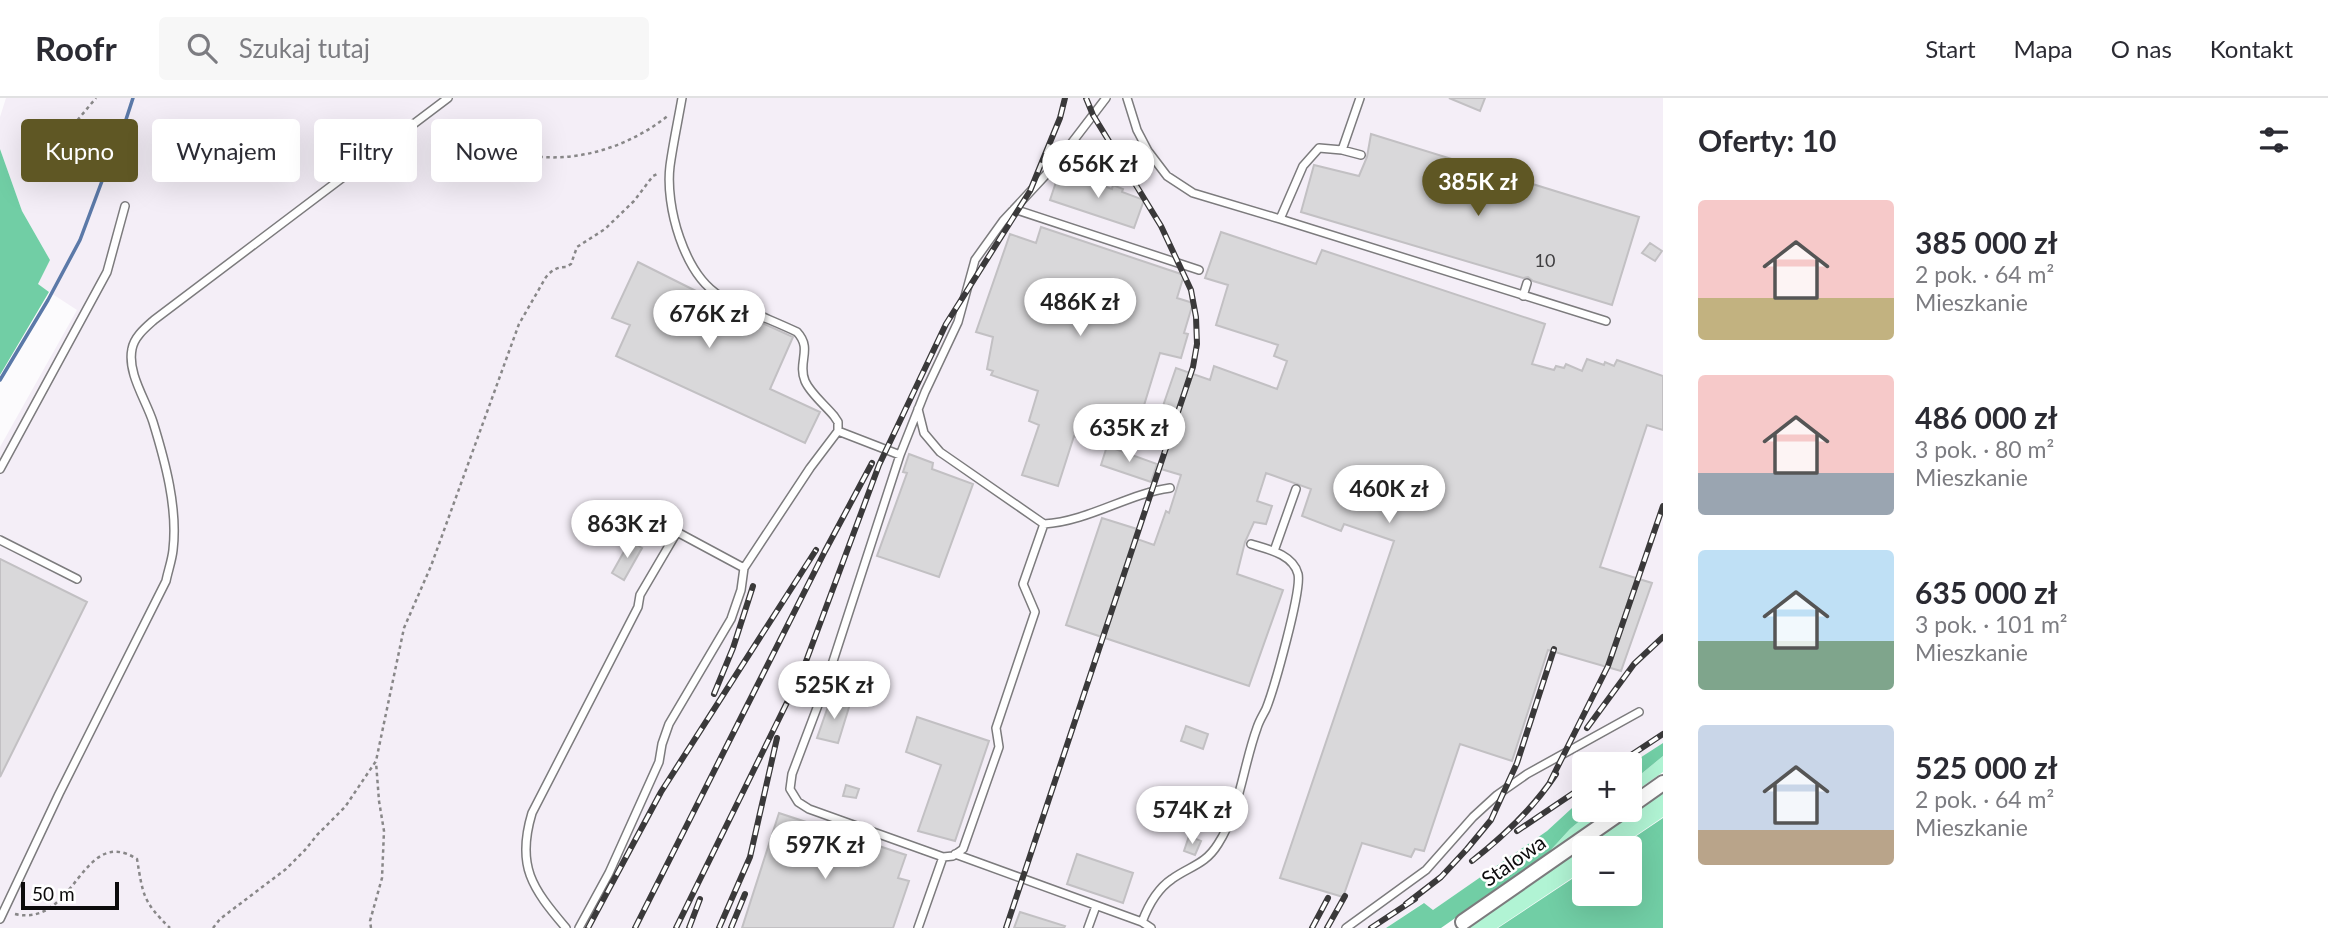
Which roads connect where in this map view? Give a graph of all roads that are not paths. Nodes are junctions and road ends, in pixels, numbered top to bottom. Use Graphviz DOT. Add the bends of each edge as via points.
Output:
graph roads {
  1 [pos="448,98"];
  2 [pos="1106,98"];
  3 [pos="1127,98"];
  4 [pos="1360,98"];
  5 [pos="682,100"];
  6 [pos="1342,150"];
  7 [pos="1361,155"];
  8 [pos="125,206"];
  9 [pos="1014,209"];
  10 [pos="1280,219"];
  11 [pos="1199,270"];
  12 [pos="1527,283"];
  13 [pos="1523,296"];
  14 [pos="1606,321"];
  15 [pos="918,408"];
  16 [pos="838,431"];
  17 [pos="900,455"];
  18 [pos="0,469"];
  19 [pos="1170,488"];
  20 [pos="1296,489"];
  21 [pos="1044,524"];
  22 [pos="0,540"];
  23 [pos="1251,544"];
  24 [pos="1274,551"];
  25 [pos="744,568"];
  26 [pos="77,579"];
  27 [pos="1639,712"];
  28 [pos="1663,783"];
  29 [pos="1642,798"];
  30 [pos="1607,822"];
  31 [pos="956,854"];
  32 [pos="943,857"];
  33 [pos="1096,906"];
  34 [pos="0,919"];
  35 [pos="1142,922"];
  36 [pos="1459,925"];
  37 [pos="566,928"];
  38 [pos="579,928"];
  39 [pos="918,928"];
  40 [pos="1088,928"];
  41 [pos="1151,928"];
  42 [pos="1346,928"];
  1 -- 34 [label="lane" via="139,334 131,360 166,469 174,520 166,581"];
  2 -- 9 [label="lane"];
  3 -- 10 [label="lane" via="1137,130 1167,176 1193,193"];
  4 -- 6 [label="lane"];
  5 -- 16 [label="lane" via="669,169 683,252 718,295 804,339 805,384 834,416"];
  6 -- 7 [label="lane"];
  6 -- 10 [label="lane" via="1319,149 1303,166"];
  8 -- 18 [label="lane" via="107,272"];
  9 -- 11 [label="lane"];
  9 -- 15 [label="lane" via="975,260 958,322"];
  10 -- 13 [label="lane"];
  12 -- 13 [label="lane"];
  13 -- 14 [label="lane"];
  15 -- 17 [label="lane"];
  15 -- 21 [label="lane" via="925,433 940,452"];
  16 -- 17 [label="lane"];
  16 -- 25 [label="lane"];
  17 -- 32 [label="lane" via="790,789 798,802 810,808"];
  19 -- 21 [label="lane" via="1061,523"];
  20 -- 24 [label="lane"];
  21 -- 31 [label="lane" via="1023,584 1035,611 996,728 999,747 968,839"];
  22 -- 26 [label="lane"];
  23 -- 24 [label="lane"];
  24 -- 35 [label="lane" via="1289,559 1298,574 1296,603 1229,823 1209,856 1170,880"];
  25 -- 37 [label="lane" via="677,532 639,595 638,607 525,835 530,877"];
  25 -- 38 [label="lane" via="731,619 669,724 659,762"];
  27 -- 42 [label="lane" via="1497,795 1426,870"];
  28 -- 29 [label="street"];
  30 -- 36 [label="street, Stalowa"];
  31 -- 32 [label="lane"];
  31 -- 33 [label="lane"];
  32 -- 39 [label="lane"];
  33 -- 35 [label="lane"];
  33 -- 40 [label="lane"];
  35 -- 41 [label="lane"];
}
